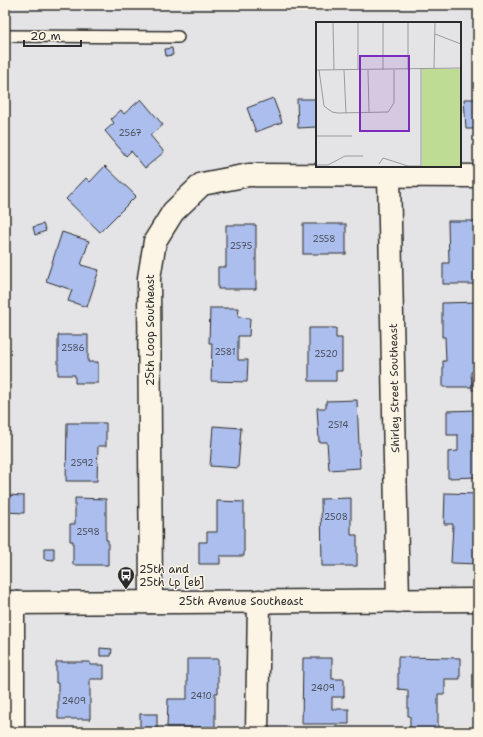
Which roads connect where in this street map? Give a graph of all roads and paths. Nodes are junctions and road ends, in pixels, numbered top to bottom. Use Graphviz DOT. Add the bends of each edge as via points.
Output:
graph roads {
  1 [pos="5,36"];
  2 [pos="178,37"];
  3 [pos="389,176"];
  4 [pos="478,176"];
  5 [pos="478,600"];
  6 [pos="259,601"];
  7 [pos="398,601"];
  8 [pos="151,602"];
  9 [pos="9,603"];
  10 [pos="13,732"];
  11 [pos="257,732"];
  1 -- 2 [label="lane"];
  3 -- 4 [label="street, 25th Loop Southeast"];
  3 -- 7 [label="street, Shirley Street Southeast"];
  3 -- 8 [label="street, 25th Loop Southeast" via="249,175 202,184 173,212 156,241 149,278"];
  5 -- 7 [label="street, 25th Avenue Southeast"];
  6 -- 7 [label="street, 25th Avenue Southeast"];
  6 -- 8 [label="street, 25th Avenue Southeast"];
  6 -- 11 [label="street"];
  8 -- 9 [label="street, 25th Avenue Southeast"];
  9 -- 10 [label="street"];
}
